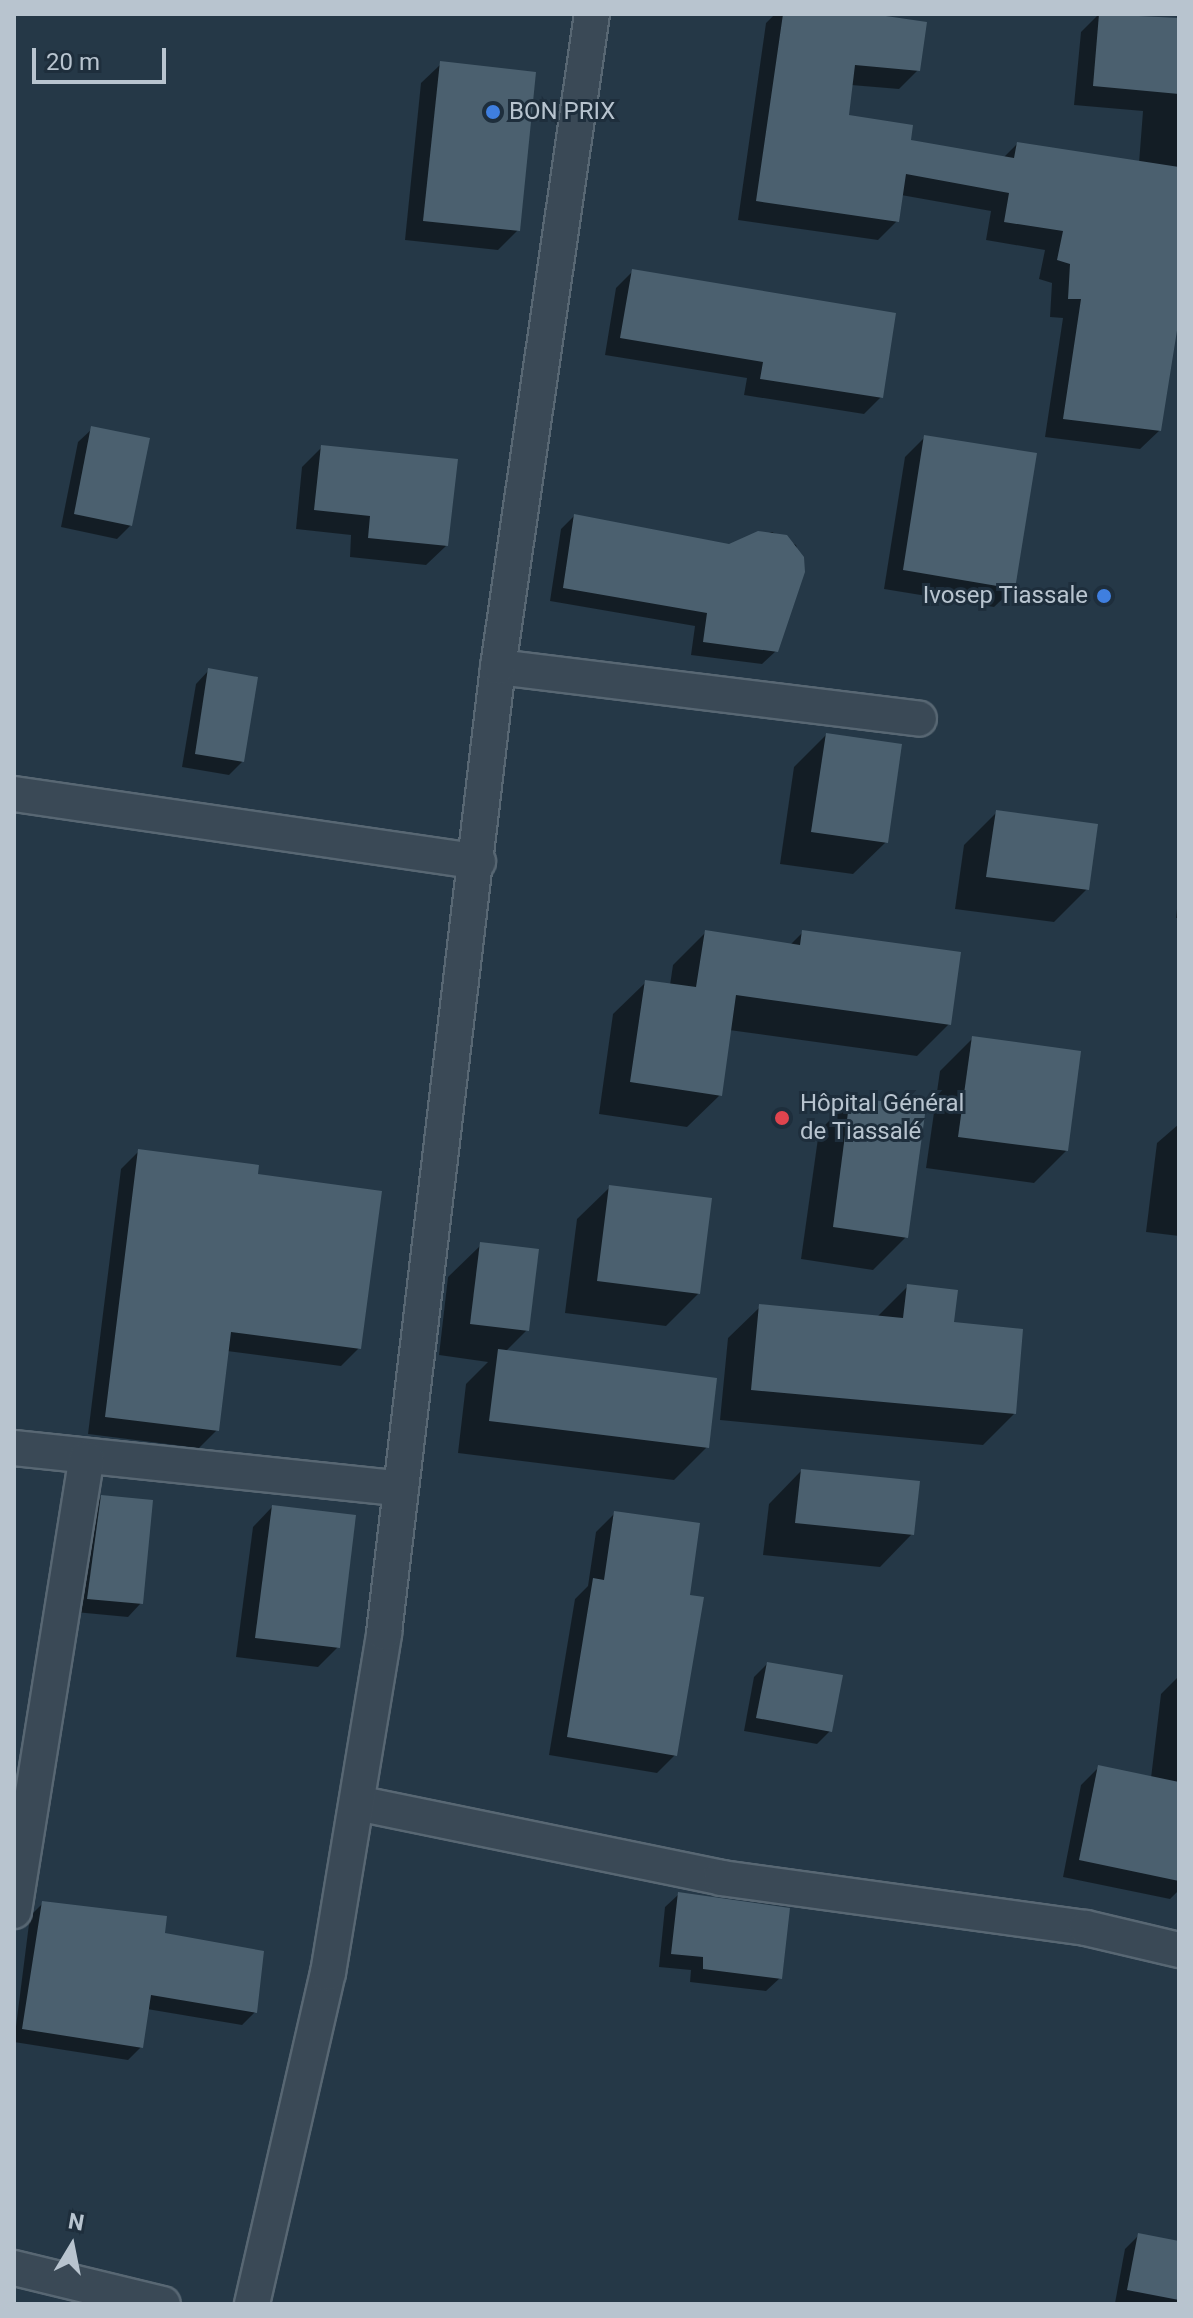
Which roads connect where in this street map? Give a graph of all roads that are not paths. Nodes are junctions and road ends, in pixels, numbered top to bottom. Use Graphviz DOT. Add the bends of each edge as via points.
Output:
graph roads {
  1 [pos="592,14"];
  2 [pos="498,667"];
  3 [pos="919,719"];
  4 [pos="14,794"];
  5 [pos="478,862"];
  6 [pos="14,1448"];
  7 [pos="86,1459"];
  8 [pos="401,1489"];
  9 [pos="24,1777"];
  10 [pos="357,1803"];
  11 [pos="14,1911"];
  12 [pos="1179,1950"];
  13 [pos="14,2268"];
  14 [pos="163,2304"];
  15 [pos="252,2304"];
  1 -- 2 [label="street"];
  2 -- 3 [label="street"];
  2 -- 5 [label="street"];
  4 -- 5 [label="street"];
  5 -- 8 [label="street"];
  6 -- 7 [label="street"];
  7 -- 8 [label="street"];
  7 -- 9 [label="street"];
  8 -- 10 [label="street"];
  9 -- 11 [label="street"];
  10 -- 12 [label="street" via="721,1878 1086,1928"];
  10 -- 15 [label="street" via="328,1973"];
  13 -- 14 [label="street"];
}
